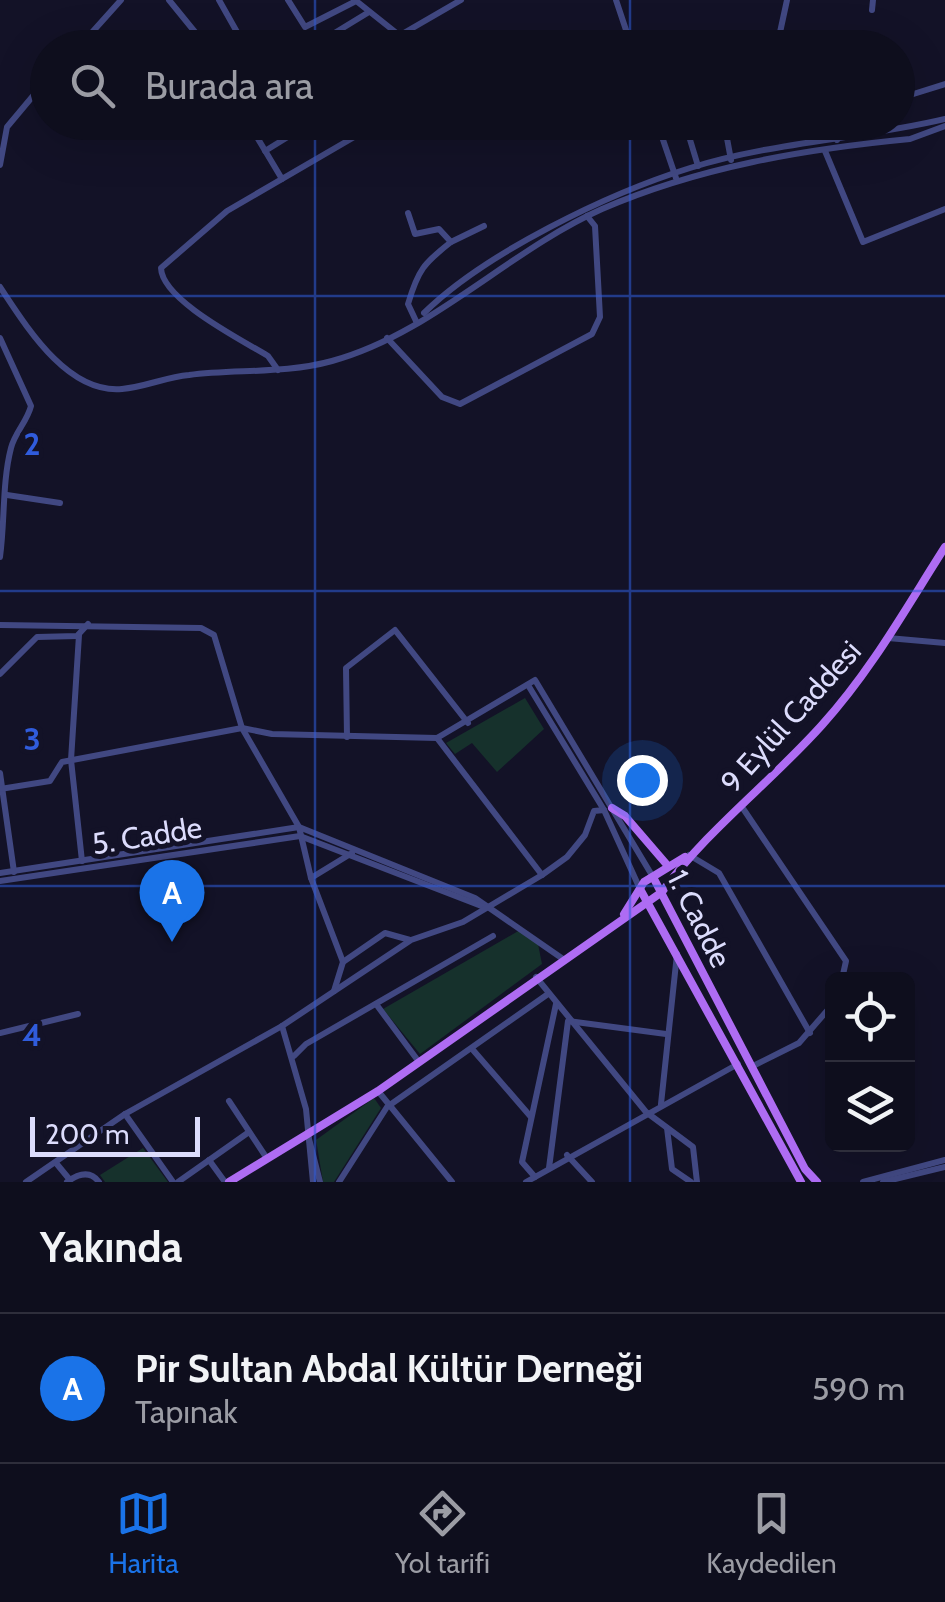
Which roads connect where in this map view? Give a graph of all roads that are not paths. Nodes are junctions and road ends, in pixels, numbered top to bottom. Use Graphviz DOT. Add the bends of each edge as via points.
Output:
graph roads {
  1 [pos="121,0"];
  2 [pos="170,0"];
  3 [pos="219,0"];
  4 [pos="288,0"];
  5 [pos="355,0"];
  6 [pos="460,0"];
  7 [pos="616,0"];
  8 [pos="786,0"];
  9 [pos="873,0"];
  10 [pos="872,10"];
  11 [pos="369,12"];
  12 [pos="94,30"];
  13 [pos="194,30"];
  14 [pos="236,30"];
  15 [pos="340,30"];
  16 [pos="393,30"];
  17 [pos="409,30"];
  18 [pos="626,30"];
  19 [pos="780,30"];
  20 [pos="945,84"];
  21 [pos="915,93"];
  22 [pos="30,99"];
  23 [pos="945,122"];
  24 [pos="915,127"];
  25 [pos="915,137"];
  26 [pos="259,140"];
  27 [pos="283,140"];
  28 [pos="349,140"];
  29 [pos="663,140"];
  30 [pos="690,140"];
  31 [pos="727,140"];
  32 [pos="837,140"];
  33 [pos="902,140"];
  34 [pos="825,150"];
  35 [pos="265,151"];
  36 [pos="732,160"];
  37 [pos="0,165"];
  38 [pos="698,166"];
  39 [pos="675,176"];
  40 [pos="282,179"];
  41 [pos="945,209"];
  42 [pos="408,214"];
  43 [pos="588,216"];
  44 [pos="484,226"];
  45 [pos="452,242"];
  46 [pos="0,287"];
  47 [pos="416,321"];
  48 [pos="0,338"];
  49 [pos="388,338"];
  50 [pos="278,370"];
  51 [pos="2,481"];
  52 [pos="8,494"];
  53 [pos="60,502"];
  54 [pos="945,547"];
  55 [pos="0,557"];
  56 [pos="88,624"];
  57 [pos="0,626"];
  58 [pos="79,636"];
  59 [pos="888,638"];
  60 [pos="945,643"];
  61 [pos="0,674"];
  62 [pos="468,722"];
  63 [pos="242,728"];
  64 [pos="347,737"];
  65 [pos="437,738"];
  66 [pos="71,760"];
  67 [pos="0,773"];
  68 [pos="1,789"];
  69 [pos="608,808"];
  70 [pos="742,808"];
  71 [pos="299,831"];
  72 [pos="352,853"];
  73 [pos="689,855"];
  74 [pos="82,862"];
  75 [pos="668,866"];
  76 [pos="14,872"];
  77 [pos="0,874"];
  78 [pos="542,875"];
  79 [pos="652,877"];
  80 [pos="311,878"];
  81 [pos="0,881"];
  82 [pos="640,889"];
  83 [pos="662,892"];
  84 [pos="648,904"];
  85 [pos="485,907"];
  86 [pos="619,920"];
  87 [pos="493,936"];
  88 [pos="411,940"];
  89 [pos="678,953"];
  90 [pos="563,958"];
  91 [pos="343,962"];
  92 [pos="844,972"];
  93 [pos="536,977"];
  94 [pos="334,992"];
  95 [pos="548,994"];
  96 [pos="376,1004"];
  97 [pos="556,1004"];
  98 [pos="78,1014"];
  99 [pos="825,1014"];
  100 [pos="568,1021"];
  101 [pos="282,1026"];
  102 [pos="0,1033"];
  103 [pos="810,1033"];
  104 [pos="666,1034"];
  105 [pos="473,1050"];
  106 [pos="294,1056"];
  107 [pos="419,1062"];
  108 [pos="738,1064"];
  109 [pos="750,1067"];
  110 [pos="378,1091"];
  111 [pos="228,1101"];
  112 [pos="661,1104"];
  113 [pos="388,1107"];
  114 [pos="646,1112"];
  115 [pos="125,1114"];
  116 [pos="532,1118"];
  117 [pos="666,1127"];
  118 [pos="249,1132"];
  119 [pos="308,1138"];
  120 [pos="567,1155"];
  121 [pos="266,1157"];
  122 [pos="209,1160"];
  123 [pos="56,1163"];
  124 [pos="945,1164"];
  125 [pos="549,1168"];
  126 [pos="535,1178"];
  127 [pos="918,1178"];
  128 [pos="68,1181"];
  129 [pos="26,1182"];
  130 [pos="99,1182"];
  131 [pos="175,1182"];
  132 [pos="227,1182"];
  133 [pos="316,1182"];
  134 [pos="338,1182"];
  135 [pos="452,1182"];
  136 [pos="526,1182"];
  137 [pos="592,1182"];
  138 [pos="694,1182"];
  139 [pos="801,1182"];
  140 [pos="818,1182"];
  141 [pos="863,1182"];
  142 [pos="883,1182"];
  1 -- 12 [label="street"];
  2 -- 13 [label="street"];
  3 -- 14 [label="street"];
  4 -- 5 [label="street" via="305,27"];
  5 -- 11 [label="street"];
  6 -- 17 [label="street"];
  7 -- 18 [label="street"];
  8 -- 19 [label="street"];
  9 -- 10 [label="street"];
  11 -- 15 [label="street"];
  11 -- 16 [label="street"];
  20 -- 21 [label="street"];
  22 -- 37 [label="street" via="6,128"];
  23 -- 24 [label="street"];
  23 -- 25 [label="street"];
  26 -- 35 [label="street"];
  27 -- 35 [label="street"];
  28 -- 40 [label="street"];
  29 -- 39 [label="street"];
  30 -- 38 [label="street"];
  31 -- 36 [label="street"];
  32 -- 36 [label="street"];
  33 -- 34 [label="street"];
  34 -- 39 [label="street"];
  34 -- 41 [label="street" via="863,242"];
  35 -- 40 [label="street"];
  36 -- 38 [label="street"];
  38 -- 39 [label="street"];
  39 -- 43 [label="street"];
  39 -- 47 [label="street" via="539,235"];
  40 -- 50 [label="street" via="208,226 160,272 188,304 268,356"];
  42 -- 45 [label="street" via="415,234 440,229"];
  43 -- 47 [label="street"];
  43 -- 49 [label="street" via="595,226 600,317 592,334 460,404 437,392"];
  44 -- 45 [label="street"];
  45 -- 47 [label="street" via="425,260 408,304"];
  46 -- 50 [label="street" via="64,367 98,388"];
  47 -- 49 [label="street"];
  48 -- 51 [label="street" via="31,406"];
  49 -- 50 [label="street" via="333,361"];
  51 -- 52 [label="street"];
  52 -- 53 [label="street"];
  52 -- 55 [label="street"];
  54 -- 59 [label="main road, 9 Eylül Caddesi"];
  56 -- 57 [label="street"];
  56 -- 58 [label="street"];
  56 -- 63 [label="street" via="201,628 214,635"];
  58 -- 61 [label="street" via="38,637"];
  58 -- 66 [label="street"];
  59 -- 60 [label="street"];
  59 -- 70 [label="main road, 9 Eylül Caddesi" via="832,714"];
  62 -- 64 [label="street" via="396,630 346,668"];
  62 -- 65 [label="street"];
  62 -- 69 [label="street, 1. Cadde" via="531,683"];
  63 -- 64 [label="street"];
  63 -- 66 [label="street"];
  63 -- 71 [label="street"];
  64 -- 65 [label="street"];
  65 -- 78 [label="street"];
  66 -- 68 [label="street" via="50,780"];
  66 -- 74 [label="street"];
  67 -- 68 [label="street"];
  68 -- 76 [label="street"];
  69 -- 75 [label="main road" via="625,816"];
  69 -- 78 [label="street" via="594,811 586,835"];
  69 -- 79 [label="street, 1. Cadde"];
  69 -- 82 [label="street, 1. Cadde"];
  70 -- 73 [label="main road, 9 Eylül Caddesi"];
  70 -- 92 [label="street" via="846,961"];
  71 -- 72 [label="street"];
  71 -- 74 [label="street"];
  71 -- 80 [label="street"];
  71 -- 81 [label="street, 5. Cadde"];
  71 -- 85 [label="street" via="396,863"];
  72 -- 80 [label="street"];
  72 -- 85 [label="street"];
  73 -- 75 [label="main road, 9 Eylül Caddesi"];
  73 -- 83 [label="main road, 9 Eylül Caddesi"];
  73 -- 103 [label="street" via="719,874"];
  74 -- 76 [label="street"];
  75 -- 79 [label="main road, 9 Eylül Caddesi"];
  76 -- 77 [label="street"];
  78 -- 85 [label="street"];
  79 -- 82 [label="main road, 9 Eylül Caddesi"];
  79 -- 83 [label="main road, 1. Cadde"];
  80 -- 91 [label="street"];
  82 -- 84 [label="main road, 1. Cadde"];
  82 -- 86 [label="main road, 9 Eylül Caddesi"];
  83 -- 84 [label="main road, 9 Eylül Caddesi"];
  83 -- 109 [label="main road, 1. Cadde"];
  84 -- 86 [label="main road, 9 Eylül Caddesi"];
  84 -- 89 [label="main road, 1. Cadde"];
  85 -- 88 [label="street" via="464,922"];
  85 -- 90 [label="street"];
  86 -- 90 [label="main road, 9 Eylül Caddesi"];
  87 -- 96 [label="street"];
  88 -- 91 [label="street" via="385,933"];
  88 -- 94 [label="street"];
  89 -- 104 [label="street"];
  89 -- 108 [label="main road, 1. Cadde"];
  90 -- 93 [label="main road, 9 Eylül Caddesi"];
  91 -- 94 [label="street"];
  93 -- 95 [label="street"];
  93 -- 107 [label="main road, 9 Eylül Caddesi"];
  94 -- 101 [label="street"];
  95 -- 97 [label="street"];
  95 -- 105 [label="street"];
  96 -- 106 [label="street"];
  96 -- 107 [label="street"];
  97 -- 100 [label="street"];
  97 -- 116 [label="street"];
  98 -- 102 [label="street"];
  99 -- 103 [label="street"];
  100 -- 104 [label="street"];
  100 -- 114 [label="street"];
  100 -- 125 [label="street"];
  101 -- 106 [label="street"];
  101 -- 115 [label="street"];
  103 -- 109 [label="street"];
  104 -- 112 [label="street"];
  105 -- 113 [label="street"];
  105 -- 116 [label="street"];
  106 -- 119 [label="street"];
  107 -- 110 [label="main road, 9 Eylül Caddesi"];
  108 -- 112 [label="street"];
  108 -- 139 [label="main road, 1. Cadde"];
  109 -- 140 [label="main road, 1. Cadde"];
  110 -- 113 [label="street"];
  110 -- 119 [label="main road, 9 Eylül Caddesi"];
  111 -- 118 [label="street"];
  112 -- 114 [label="street"];
  113 -- 134 [label="street"];
  113 -- 135 [label="street"];
  114 -- 117 [label="street"];
  114 -- 120 [label="street"];
  115 -- 123 [label="street"];
  115 -- 131 [label="street"];
  116 -- 126 [label="street" via="522,1162"];
  117 -- 138 [label="street" via="672,1169"];
  117 -- 138 [label="street" via="693,1147"];
  118 -- 121 [label="street"];
  118 -- 122 [label="street"];
  119 -- 121 [label="main road, 9 Eylül Caddesi"];
  119 -- 133 [label="street"];
  120 -- 125 [label="street"];
  120 -- 137 [label="street"];
  121 -- 132 [label="main road, 9 Eylül Caddesi"];
  122 -- 131 [label="street"];
  122 -- 132 [label="street"];
  123 -- 128 [label="street"];
  123 -- 129 [label="street"];
  124 -- 127 [label="street"];
  124 -- 141 [label="street"];
  125 -- 126 [label="street"];
  126 -- 136 [label="street"];
  127 -- 142 [label="street"];
  128 -- 130 [label="street" via="88,1174"];
}
